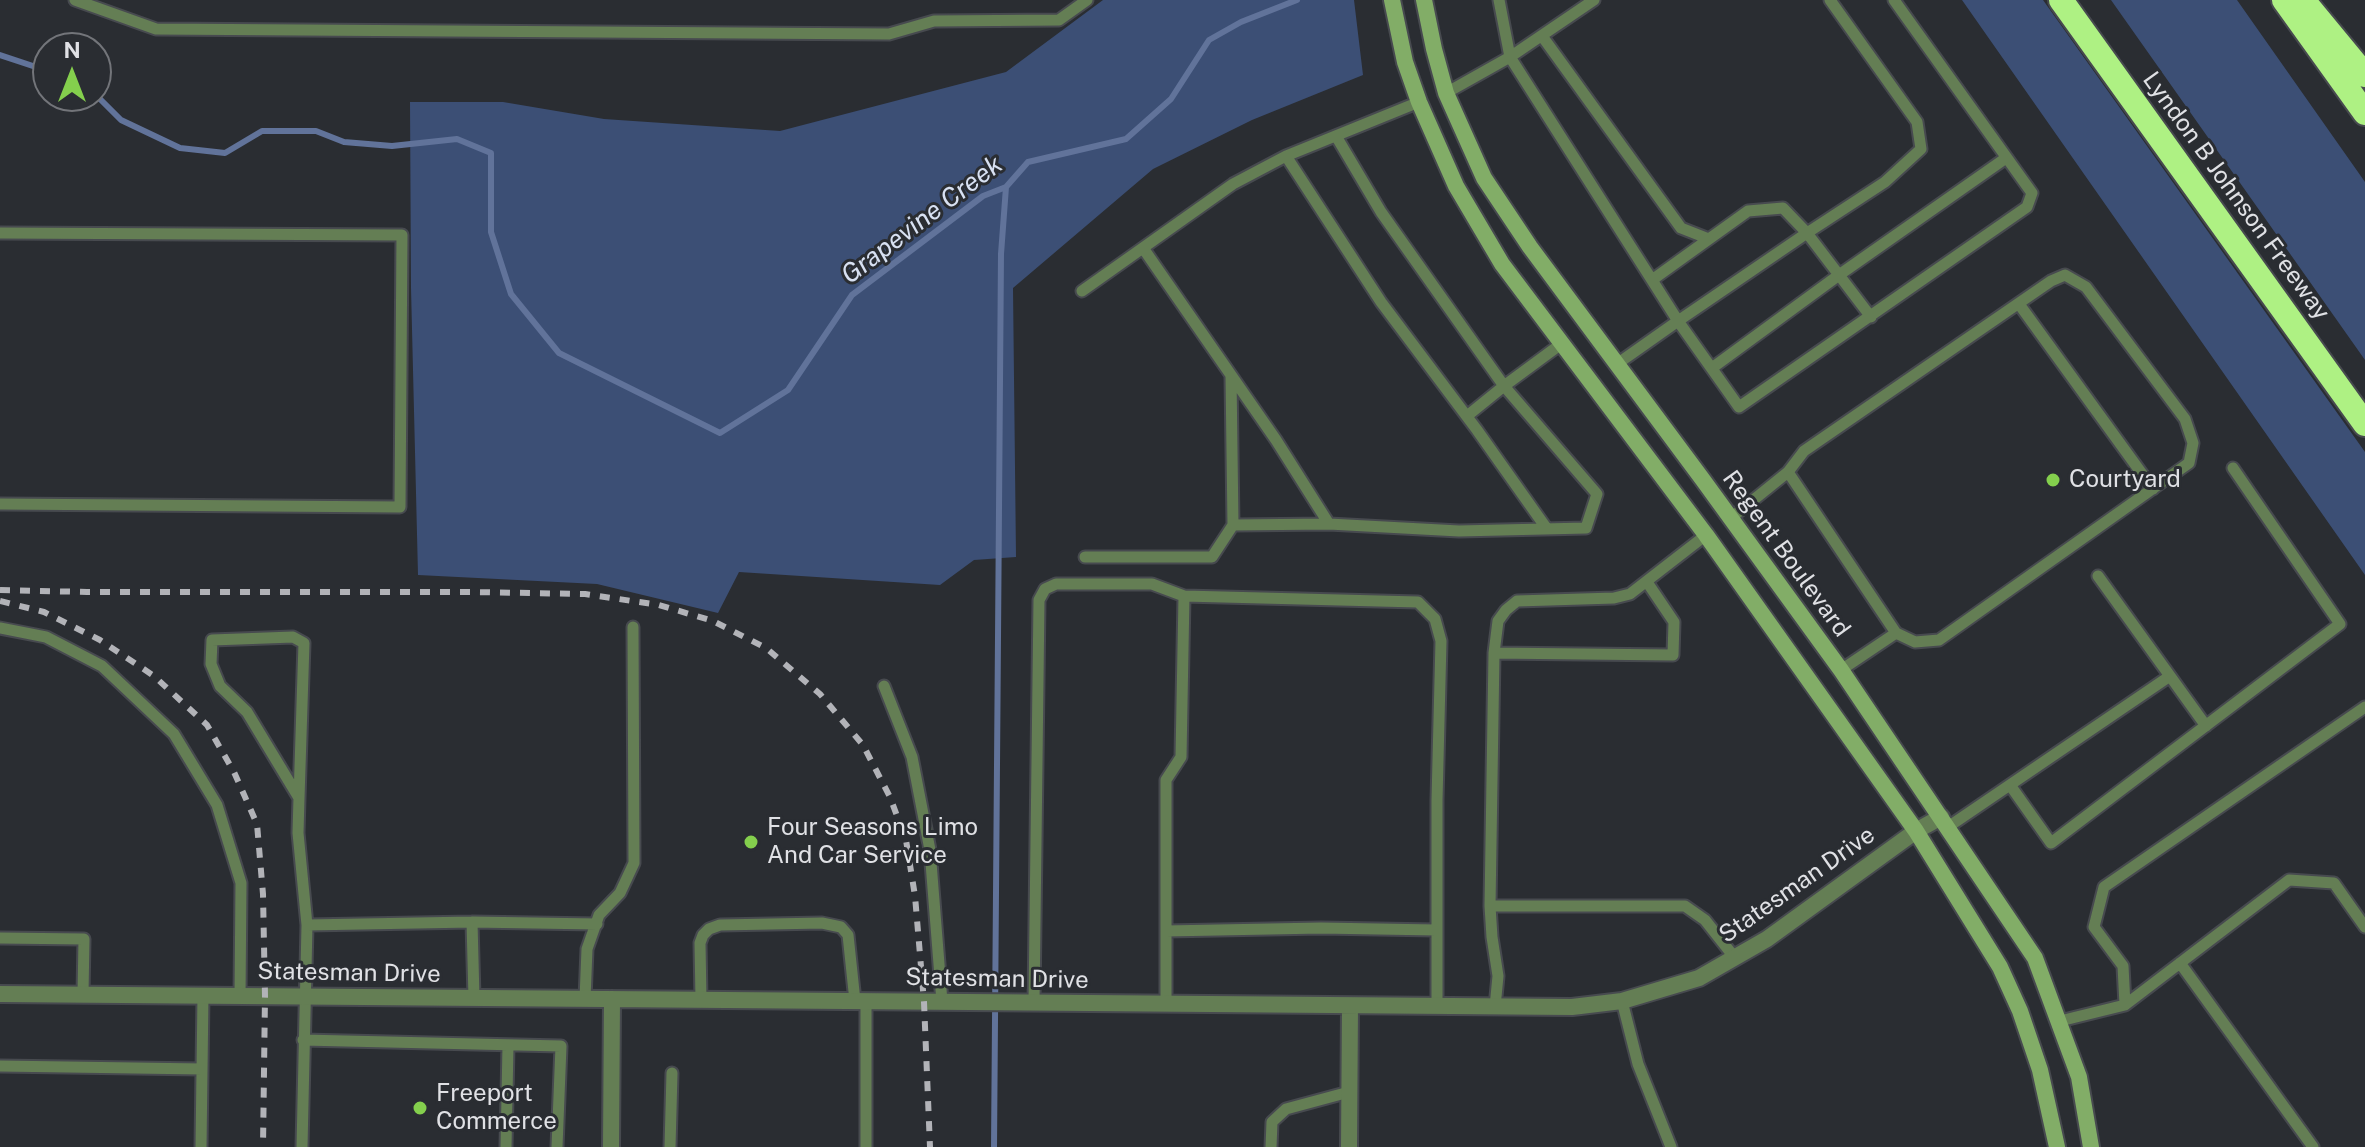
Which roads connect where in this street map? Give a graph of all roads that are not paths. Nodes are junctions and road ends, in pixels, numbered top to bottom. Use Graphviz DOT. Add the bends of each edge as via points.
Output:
graph roads {
  1 [pos="75,0"];
  2 [pos="1087,0"];
  3 [pos="1392,0"];
  4 [pos="1424,0"];
  5 [pos="1499,0"];
  6 [pos="1594,0"];
  7 [pos="1830,0"];
  8 [pos="1894,0"];
  9 [pos="2061,0"];
  10 [pos="2284,0"];
  11 [pos="2303,0"];
  12 [pos="1542,36"];
  13 [pos="1510,57"];
  14 [pos="2365,75"];
  15 [pos="1446,93"];
  16 [pos="1419,102"];
  17 [pos="2365,113"];
  18 [pos="1336,136"];
  19 [pos="1286,156"];
  20 [pos="2006,158"];
  21 [pos="0,233"];
  22 [pos="1807,233"];
  23 [pos="1709,239"];
  24 [pos="1143,248"];
  25 [pos="1839,275"];
  26 [pos="1652,280"];
  27 [pos="1082,291"];
  28 [pos="2019,304"];
  29 [pos="1871,317"];
  30 [pos="1678,321"];
  31 [pos="1561,344"];
  32 [pos="1617,364"];
  33 [pos="1712,368"];
  34 [pos="1231,375"];
  35 [pos="1504,386"];
  36 [pos="1467,416"];
  37 [pos="2365,424"];
  38 [pos="2233,468"];
  39 [pos="1788,472"];
  40 [pos="2153,489"];
  41 [pos="0,504"];
  42 [pos="1731,518"];
  43 [pos="1329,524"];
  44 [pos="1233,525"];
  45 [pos="1547,529"];
  46 [pos="1706,535"];
  47 [pos="1085,557"];
  48 [pos="2098,576"];
  49 [pos="1647,582"];
  50 [pos="1184,596"];
  51 [pos="633,627"];
  52 [pos="0,628"];
  53 [pos="1896,633"];
  54 [pos="1494,653"];
  55 [pos="1841,670"];
  56 [pos="2170,676"];
  57 [pos="884,686"];
  58 [pos="2365,707"];
  59 [pos="2206,726"];
  60 [pos="2010,785"];
  61 [pos="299,798"];
  62 [pos="1944,822"];
  63 [pos="1916,831"];
  64 [pos="1490,906"];
  65 [pos="472,922"];
  66 [pos="597,924"];
  67 [pos="307,925"];
  68 [pos="2365,927"];
  69 [pos="1436,930"];
  70 [pos="1166,931"];
  71 [pos="0,938"];
  72 [pos="1735,958"];
  73 [pos="2180,963"];
  74 [pos="0,994"];
  75 [pos="83,994"];
  76 [pos="203,995"];
  77 [pos="240,996"];
  78 [pos="304,996"];
  79 [pos="474,998"];
  80 [pos="585,999"];
  81 [pos="612,999"];
  82 [pos="701,1000"];
  83 [pos="861,1001"];
  84 [pos="1622,1001"];
  85 [pos="948,1002"];
  86 [pos="1034,1003"];
  87 [pos="1166,1004"];
  88 [pos="2125,1005"];
  89 [pos="1350,1006"];
  90 [pos="1437,1007"];
  91 [pos="1495,1007"];
  92 [pos="2060,1021"];
  93 [pos="303,1040"];
  94 [pos="508,1045"];
  95 [pos="0,1066"];
  96 [pos="202,1069"];
  97 [pos="672,1073"];
  98 [pos="1349,1092"];
  99 [pos="201,1147"];
  100 [pos="302,1147"];
  101 [pos="506,1147"];
  102 [pos="557,1147"];
  103 [pos="611,1147"];
  104 [pos="670,1147"];
  105 [pos="866,1147"];
  106 [pos="1271,1147"];
  107 [pos="1349,1147"];
  108 [pos="1671,1147"];
  109 [pos="2057,1147"];
  110 [pos="2091,1147"];
  111 [pos="2313,1147"];
  1 -- 2 [label="lane" via="156,29 889,34 934,21 1059,20"];
  3 -- 16 [label="street"];
  4 -- 15 [label="street, Regent Boulevard"];
  5 -- 13 [label="lane"];
  6 -- 12 [label="lane"];
  7 -- 22 [label="lane" via="1917,122 1921,149 1885,182"];
  8 -- 20 [label="lane"];
  9 -- 37 [label="highway, Lyndon B Johnson Freeway"];
  10 -- 17 [label="highway"];
  11 -- 14 [label="highway"];
  12 -- 13 [label="lane"];
  12 -- 23 [label="lane" via="1681,228"];
  13 -- 15 [label="lane"];
  13 -- 26 [label="lane"];
  15 -- 32 [label="street, Regent Boulevard" via="1484,178"];
  16 -- 18 [label="lane"];
  16 -- 31 [label="street" via="1456,186 1502,264"];
  18 -- 19 [label="lane"];
  18 -- 35 [label="lane" via="1381,212"];
  19 -- 24 [label="lane" via="1233,184"];
  19 -- 36 [label="lane" via="1381,302"];
  20 -- 25 [label="lane"];
  20 -- 29 [label="lane" via="2032,193 2027,207"];
  21 -- 41 [label="lane" via="402,235 400,507"];
  22 -- 23 [label="lane" via="1783,208 1748,211"];
  22 -- 25 [label="lane"];
  22 -- 30 [label="lane"];
  23 -- 26 [label="lane"];
  24 -- 27 [label="lane"];
  24 -- 34 [label="lane"];
  25 -- 29 [label="lane"];
  25 -- 33 [label="lane"];
  26 -- 30 [label="lane"];
  28 -- 39 [label="lane" via="1804,451"];
  28 -- 40 [label="lane"];
  28 -- 40 [label="lane" via="2065,275 2086,287 2185,419 2193,443 2189,463"];
  29 -- 33 [label="lane" via="1739,407"];
  30 -- 32 [label="lane"];
  30 -- 33 [label="lane"];
  31 -- 35 [label="lane"];
  31 -- 46 [label="street"];
  32 -- 42 [label="street, Regent Boulevard"];
  34 -- 43 [label="lane"];
  34 -- 44 [label="lane"];
  35 -- 36 [label="lane"];
  35 -- 45 [label="lane" via="1597,494 1586,528"];
  36 -- 45 [label="lane"];
  38 -- 59 [label="lane" via="2340,624"];
  39 -- 42 [label="lane"];
  39 -- 53 [label="lane"];
  40 -- 53 [label="lane" via="1939,640 1915,642"];
  42 -- 46 [label="street"];
  42 -- 55 [label="street, Regent Boulevard"];
  43 -- 44 [label="lane"];
  43 -- 45 [label="lane" via="1459,531"];
  44 -- 47 [label="lane" via="1212,557"];
  46 -- 49 [label="lane"];
  46 -- 63 [label="street"];
  48 -- 56 [label="lane"];
  49 -- 54 [label="lane" via="1614,598 1517,601 1498,621"];
  49 -- 54 [label="lane" via="1674,622 1673,655"];
  50 -- 69 [label="lane" via="1418,602 1435,619 1441,641"];
  50 -- 70 [label="lane" via="1181,757 1166,780"];
  50 -- 86 [label="lane" via="1152,584 1056,584 1039,600"];
  51 -- 66 [label="lane" via="634,863"];
  52 -- 77 [label="lane" via="46,637 102,666 174,734 217,805 241,883"];
  53 -- 55 [label="lane"];
  54 -- 64 [label="lane"];
  55 -- 62 [label="street, Regent Boulevard"];
  56 -- 59 [label="lane"];
  56 -- 60 [label="lane"];
  57 -- 85 [label="lane" via="912,757 930,850"];
  58 -- 88 [label="lane" via="2104,887 2094,927 2123,966"];
  59 -- 60 [label="lane" via="2051,843"];
  60 -- 62 [label="lane"];
  61 -- 61 [label="lane" via="247,712 220,686 211,664 212,640 293,637 304,643"];
  61 -- 67 [label="lane"];
  62 -- 63 [label="street, Statesman Drive"];
  62 -- 92 [label="street, Regent Boulevard" via="2035,958"];
  63 -- 72 [label="street, Statesman Drive"];
  63 -- 109 [label="street" via="2015,1000 2040,1070"];
  64 -- 72 [label="lane" via="1685,906 1705,920"];
  64 -- 91 [label="lane" via="1498,976"];
  65 -- 66 [label="lane"];
  65 -- 67 [label="lane"];
  65 -- 79 [label="lane"];
  66 -- 80 [label="lane" via="587,949"];
  67 -- 78 [label="lane"];
  68 -- 73 [label="lane" via="2334,883 2289,880"];
  69 -- 70 [label="lane"];
  69 -- 90 [label="lane"];
  70 -- 87 [label="lane"];
  71 -- 75 [label="lane" via="84,939"];
  72 -- 84 [label="street, Statesman Drive" via="1699,978"];
  73 -- 88 [label="lane"];
  73 -- 111 [label="lane"];
  74 -- 75 [label="street, Statesman Drive"];
  75 -- 76 [label="street, Statesman Drive"];
  76 -- 77 [label="street, Statesman Drive"];
  76 -- 96 [label="lane"];
  77 -- 78 [label="street, Statesman Drive"];
  78 -- 79 [label="street, Statesman Drive"];
  78 -- 93 [label="lane"];
  79 -- 80 [label="street, Statesman Drive"];
  80 -- 81 [label="street, Statesman Drive"];
  81 -- 82 [label="street, Statesman Drive"];
  81 -- 103 [label="street"];
  82 -- 83 [label="street, Statesman Drive"];
  82 -- 83 [label="lane" via="700,943 709,929 822,923 841,927 848,935"];
  83 -- 85 [label="street, Statesman Drive"];
  83 -- 105 [label="lane"];
  84 -- 91 [label="street, Statesman Drive"];
  84 -- 108 [label="lane" via="1638,1064"];
  85 -- 86 [label="street, Statesman Drive"];
  86 -- 87 [label="street, Statesman Drive"];
  87 -- 89 [label="street, Statesman Drive"];
  88 -- 92 [label="lane"];
  89 -- 90 [label="street, Statesman Drive"];
  89 -- 98 [label="street"];
  90 -- 91 [label="street, Statesman Drive"];
  92 -- 110 [label="street, Regent Boulevard" via="2079,1077"];
  93 -- 94 [label="lane"];
  93 -- 100 [label="lane"];
  94 -- 101 [label="lane"];
  94 -- 102 [label="lane" via="561,1046"];
  95 -- 96 [label="lane"];
  96 -- 99 [label="lane"];
  97 -- 104 [label="lane"];
  98 -- 106 [label="lane" via="1286,1109 1272,1122"];
  98 -- 107 [label="street"];
}
